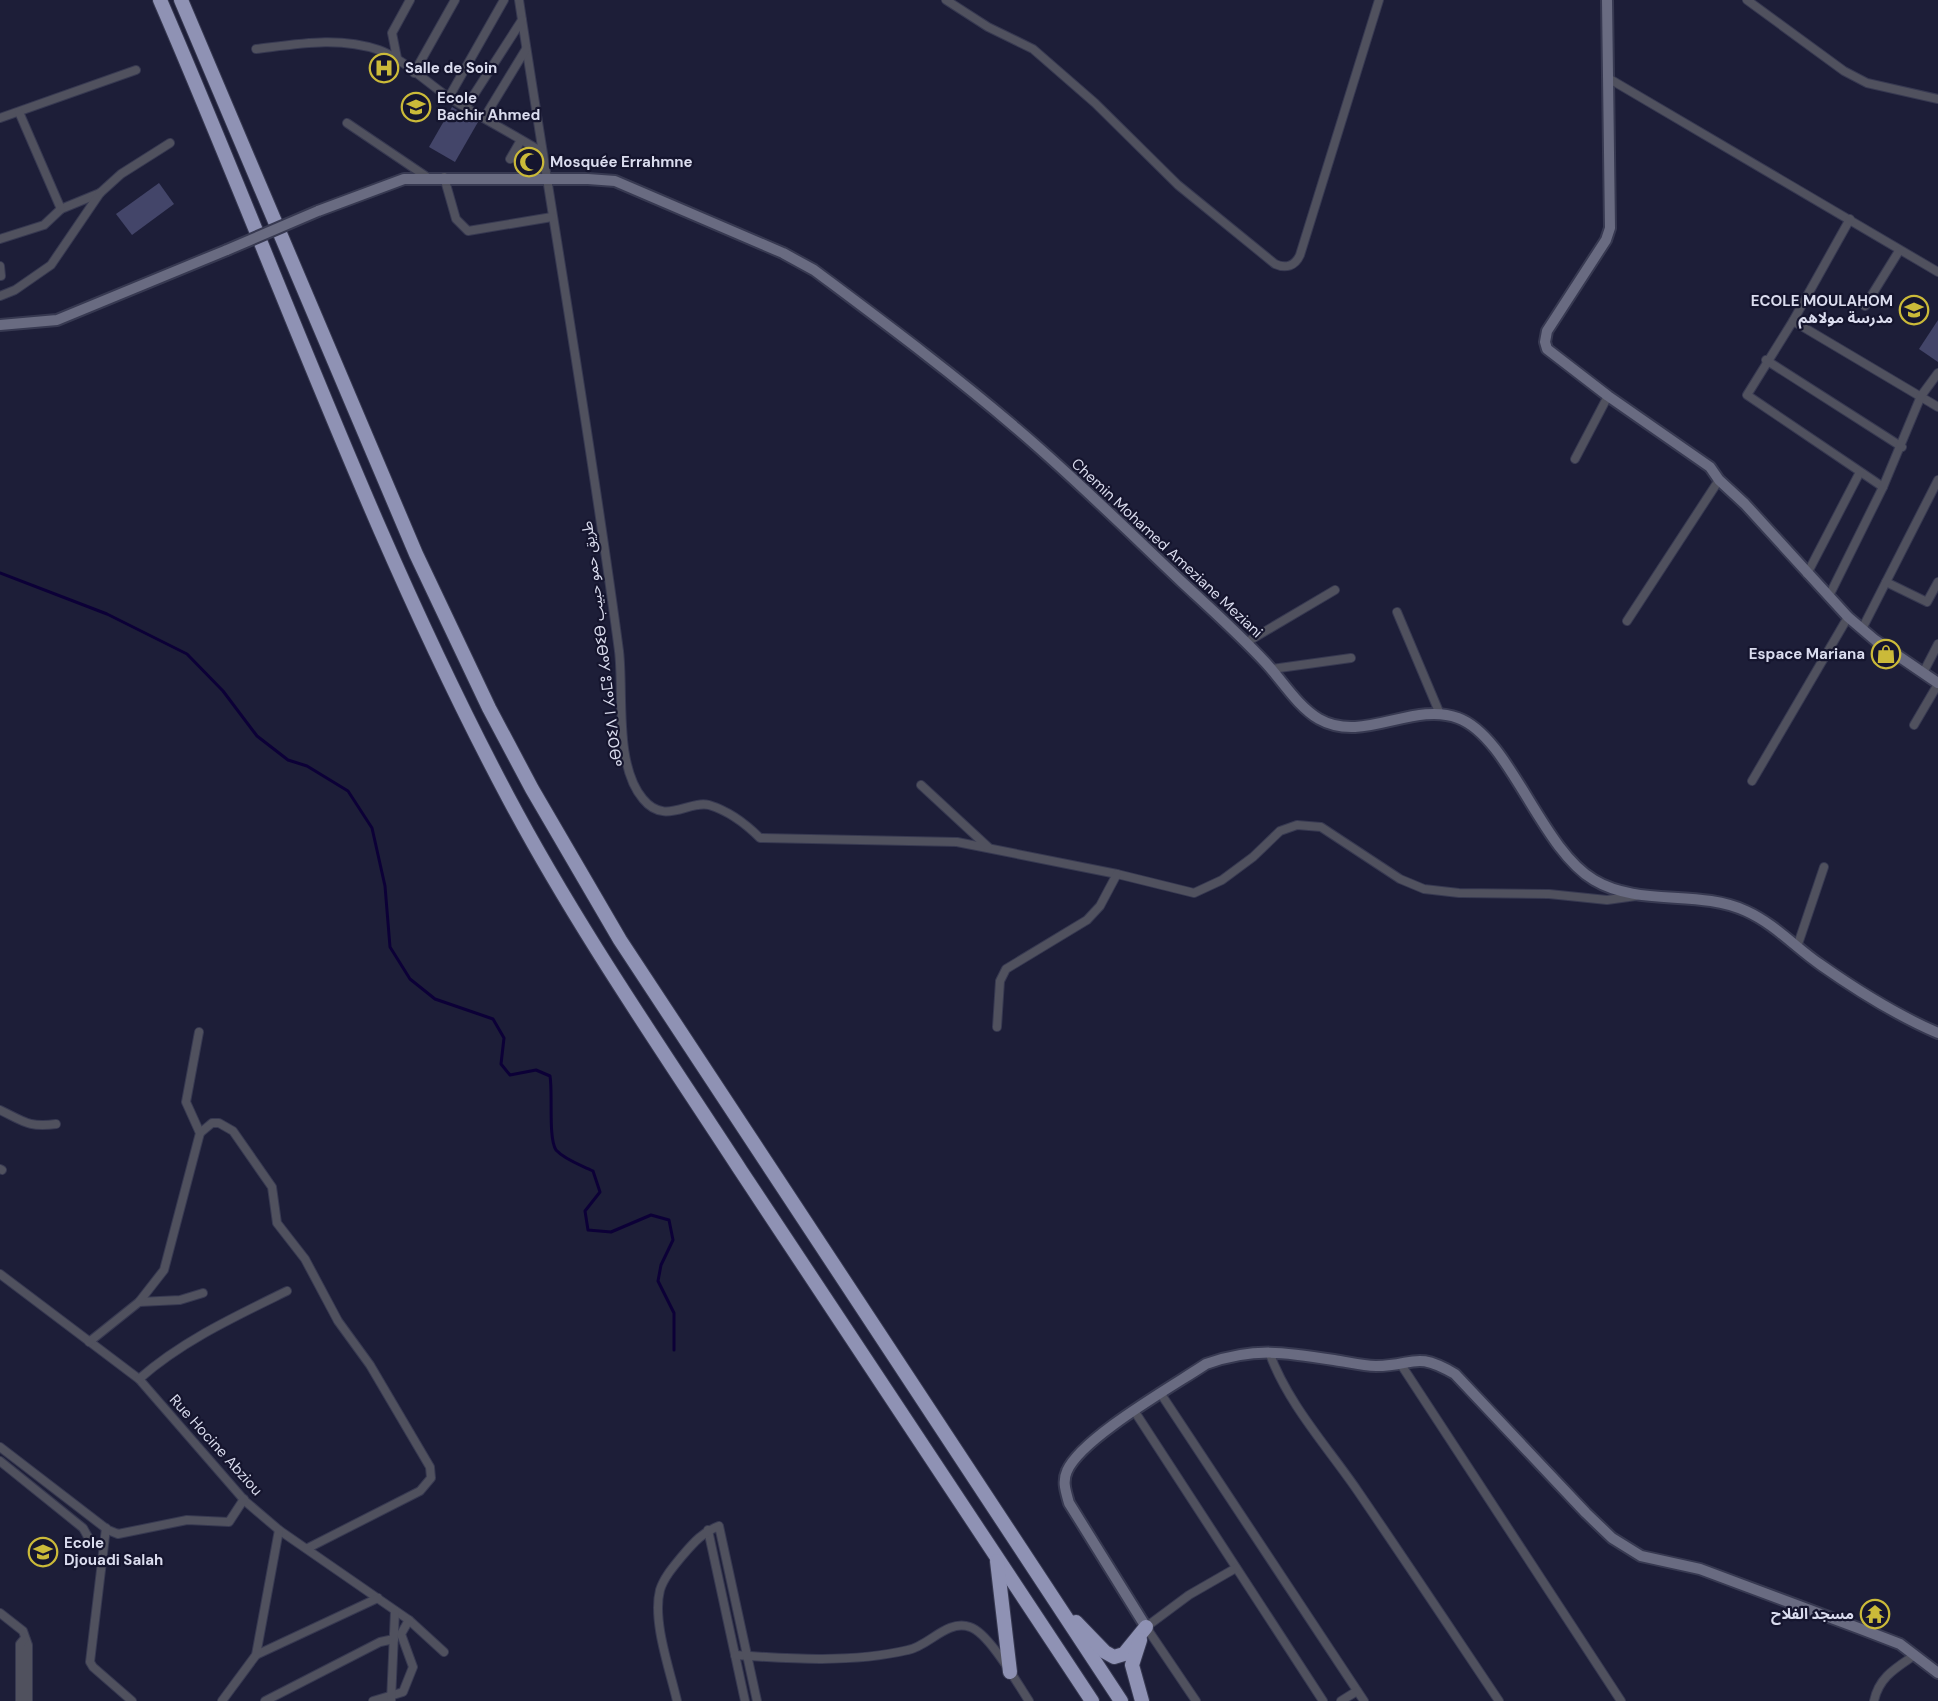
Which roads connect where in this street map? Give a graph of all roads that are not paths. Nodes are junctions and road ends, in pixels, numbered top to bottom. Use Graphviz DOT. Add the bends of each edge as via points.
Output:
graph roads {
  1 [pos="160,0"];
  2 [pos="181,0"];
  3 [pos="410,0"];
  4 [pos="455,0"];
  5 [pos="504,0"];
  6 [pos="519,0"];
  7 [pos="946,0"];
  8 [pos="1379,0"];
  9 [pos="1607,0"];
  10 [pos="1747,0"];
  11 [pos="522,20"];
  12 [pos="256,49"];
  13 [pos="526,49"];
  14 [pos="397,58"];
  15 [pos="136,70"];
  16 [pos="414,73"];
  17 [pos="1608,78"];
  18 [pos="449,97"];
  19 [pos="1938,99"];
  20 [pos="466,107"];
  21 [pos="19,112"];
  22 [pos="0,118"];
  23 [pos="484,118"];
  24 [pos="347,123"];
  25 [pos="521,140"];
  26 [pos="170,143"];
  27 [pos="542,152"];
  28 [pos="510,159"];
  29 [pos="428,177"];
  30 [pos="444,177"];
  31 [pos="546,179"];
  32 [pos="100,193"];
  33 [pos="61,209"];
  34 [pos="552,217"];
  35 [pos="1850,219"];
  36 [pos="0,239"];
  37 [pos="1899,250"];
  38 [pos="0,266"];
  39 [pos="1938,272"];
  40 [pos="1,276"];
  41 [pos="0,296"];
  42 [pos="1865,306"];
  43 [pos="1793,321"];
  44 [pos="0,325"];
  45 [pos="1766,360"];
  46 [pos="1938,373"];
  47 [pos="1608,396"];
  48 [pos="1921,396"];
  49 [pos="1938,407"];
  50 [pos="1902,447"];
  51 [pos="1575,459"];
  52 [pos="1860,472"];
  53 [pos="1719,480"];
  54 [pos="1938,480"];
  55 [pos="1883,487"];
  56 [pos="1807,574"];
  57 [pos="1886,582"];
  58 [pos="1938,582"];
  59 [pos="1335,590"];
  60 [pos="1829,596"];
  61 [pos="1398,612"];
  62 [pos="1848,617"];
  63 [pos="1627,621"];
  64 [pos="1862,629"];
  65 [pos="1247,642"];
  66 [pos="1938,644"];
  67 [pos="1351,658"];
  68 [pos="1272,669"];
  69 [pos="1923,673"];
  70 [pos="1938,683"];
  71 [pos="1440,714"];
  72 [pos="1914,725"];
  73 [pos="1752,781"];
  74 [pos="921,785"];
  75 [pos="990,849"];
  76 [pos="1824,867"];
  77 [pos="1117,874"];
  78 [pos="1648,894"];
  79 [pos="1797,947"];
  80 [pos="997,1027"];
  81 [pos="200,1032"];
  82 [pos="1938,1033"];
  83 [pos="0,1110"];
  84 [pos="56,1124"];
  85 [pos="200,1133"];
  86 [pos="0,1274"];
  87 [pos="286,1291"];
  88 [pos="203,1293"];
  89 [pos="139,1302"];
  90 [pos="89,1342"];
  91 [pos="1269,1352"];
  92 [pos="1400,1363"];
  93 [pos="139,1378"];
  94 [pos="1161,1394"];
  95 [pos="1135,1412"];
  96 [pos="0,1447"];
  97 [pos="0,1461"];
  98 [pos="244,1499"];
  99 [pos="106,1528"];
  100 [pos="279,1530"];
  101 [pos="708,1530"];
  102 [pos="92,1544"];
  103 [pos="308,1548"];
  104 [pos="997,1559"];
  105 [pos="1236,1568"];
  106 [pos="378,1598"];
  107 [pos="1054,1599"];
  108 [pos="395,1611"];
  109 [pos="0,1613"];
  110 [pos="409,1620"];
  111 [pos="1146,1627"];
  112 [pos="25,1638"];
  113 [pos="394,1639"];
  114 [pos="444,1652"];
  115 [pos="256,1655"];
  116 [pos="735,1655"];
  117 [pos="1915,1655"];
  118 [pos="748,1656"];
  119 [pos="1010,1672"];
  120 [pos="1938,1673"];
  121 [pos="1358,1690"];
  122 [pos="392,1698"];
  123 [pos="20,1701"];
  124 [pos="28,1701"];
  125 [pos="132,1701"];
  126 [pos="222,1701"];
  127 [pos="265,1701"];
  128 [pos="373,1701"];
  129 [pos="677,1701"];
  130 [pos="745,1701"];
  131 [pos="757,1701"];
  132 [pos="1029,1701"];
  133 [pos="1092,1701"];
  134 [pos="1121,1701"];
  135 [pos="1142,1701"];
  136 [pos="1196,1701"];
  137 [pos="1323,1701"];
  138 [pos="1341,1701"];
  139 [pos="1364,1701"];
  140 [pos="1499,1701"];
  141 [pos="1622,1701"];
  142 [pos="1874,1701"];
  1 -- 104 [label="highway" via="382,539 508,797 636,1012"];
  2 -- 107 [label="highway" via="397,511 454,637 532,789 638,968"];
  3 -- 14 [label="street" via="392,33"];
  4 -- 16 [label="street"];
  5 -- 18 [label="street"];
  6 -- 11 [label="street, ⴰⴱⵔⵉⴷ ⵏ ⵃⴰⵎⵓ ⵃⴰⴱⵉⴱ طريق حمو حبيب"];
  7 -- 8 [label="street" via="1033,49 1095,103 1178,185 1282,267 1293,264 1300,255"];
  9 -- 17 [label="main road"];
  10 -- 19 [label="street" via="1844,71 1867,83"];
  11 -- 13 [label="street, ⴰⴱⵔⵉⴷ ⵏ ⵃⴰⵎⵓ ⵃⴰⴱⵉⴱ طريق حمو حبيب"];
  11 -- 20 [label="street"];
  12 -- 14 [label="street" via="315,41 342,42"];
  13 -- 23 [label="street"];
  13 -- 27 [label="street, ⴰⴱⵔⵉⴷ ⵏ ⵃⴰⵎⵓ ⵃⴰⴱⵉⴱ طريق حمو حبيب"];
  14 -- 16 [label="street"];
  15 -- 21 [label="street"];
  16 -- 18 [label="street"];
  17 -- 35 [label="street"];
  17 -- 47 [label="main road" via="1610,228 1547,331 1545,342 1550,352"];
  18 -- 20 [label="street"];
  20 -- 23 [label="street"];
  21 -- 22 [label="street"];
  21 -- 33 [label="street"];
  23 -- 25 [label="street"];
  24 -- 29 [label="street"];
  25 -- 27 [label="street"];
  25 -- 28 [label="street"];
  26 -- 32 [label="street" via="121,174"];
  27 -- 31 [label="street, ⴰⴱⵔⵉⴷ ⵏ ⵃⴰⵎⵓ ⵃⴰⴱⵉⴱ طريق حمو حبيب"];
  29 -- 30 [label="main road, Chemin Mohamed Ameziane Meziani"];
  29 -- 44 [label="main road, Chemin Mohamed Ameziane Meziani, bridge" via="404,179 318,212 57,320"];
  30 -- 31 [label="main road, Chemin Mohamed Ameziane Meziani"];
  30 -- 34 [label="street" via="456,219 468,231"];
  31 -- 34 [label="street, ⴰⴱⵔⵉⴷ ⵏ ⵃⴰⵎⵓ ⵃⴰⴱⵉⴱ طريق حمو حبيب"];
  31 -- 65 [label="main road, Chemin Mohamed Ameziane Meziani" via="615,181 814,270 1016,428"];
  32 -- 33 [label="street"];
  32 -- 41 [label="street" via="51,265"];
  33 -- 36 [label="street" via="44,225"];
  34 -- 75 [label="street, ⴰⴱⵔⵉⴷ ⵏ ⵃⴰⵎⵓ ⵃⴰⴱⵉⴱ طريق حمو حبيب" via="599,504 620,661 628,764 644,800 657,809 675,812 707,804 744,822 760,838 957,842"];
  35 -- 37 [label="street"];
  35 -- 43 [label="street"];
  37 -- 39 [label="street"];
  37 -- 42 [label="street"];
  38 -- 40 [label="street"];
  43 -- 45 [label="street"];
  43 -- 48 [label="street"];
  45 -- 50 [label="street"];
  45 -- 52 [label="street" via="1747,395"];
  46 -- 48 [label="street"];
  47 -- 51 [label="street"];
  47 -- 53 [label="main road" via="1710,467"];
  48 -- 49 [label="street"];
  48 -- 50 [label="street"];
  50 -- 55 [label="street"];
  52 -- 55 [label="street"];
  52 -- 56 [label="street"];
  53 -- 56 [label="main road" via="1746,504"];
  53 -- 63 [label="street"];
  54 -- 57 [label="street"];
  55 -- 60 [label="street"];
  56 -- 60 [label="main road"];
  57 -- 58 [label="street" via="1927,603"];
  57 -- 64 [label="street"];
  59 -- 65 [label="street"];
  60 -- 62 [label="main road"];
  61 -- 71 [label="street"];
  62 -- 64 [label="main road"];
  62 -- 73 [label="street"];
  64 -- 69 [label="main road"];
  65 -- 68 [label="main road, Chemin Mohamed Ameziane Meziani"];
  66 -- 69 [label="street"];
  67 -- 68 [label="street"];
  68 -- 71 [label="main road, Chemin Mohamed Ameziane Meziani" via="1303,705 1320,720 1331,723 1364,727 1431,712"];
  69 -- 70 [label="main road"];
  70 -- 72 [label="street"];
  71 -- 78 [label="main road, Chemin Mohamed Ameziane Meziani" via="1477,728 1492,744 1565,852 1592,879 1612,888"];
  74 -- 75 [label="street"];
  75 -- 77 [label="street, ⴰⴱⵔⵉⴷ ⵏ ⵃⴰⵎⵓ ⵃⴰⴱⵉⴱ طريق حمو حبيب"];
  76 -- 79 [label="street"];
  77 -- 78 [label="street, ⴰⴱⵔⵉⴷ ⵏ ⵃⴰⵎⵓ ⵃⴰⴱⵉⴱ طريق حمو حبيب" via="1194,893 1222,880 1280,831 1297,825 1321,827 1400,879 1424,889 1607,900"];
  77 -- 80 [label="street" via="1100,906 1087,920 1006,969 1000,981"];
  78 -- 79 [label="main road, Chemin Mohamed Ameziane Meziani" via="1729,904 1768,923"];
  79 -- 82 [label="main road, Chemin Mohamed Ameziane Meziani" via="1902,1017"];
  81 -- 85 [label="street" via="186,1102"];
  83 -- 84 [label="street" via="25,1124"];
  85 -- 89 [label="street" via="164,1270"];
  85 -- 103 [label="street" via="212,1123 233,1131 272,1187 277,1223 305,1259 338,1321 370,1365 430,1467 431,1478 420,1491"];
  86 -- 90 [label="street, Rue Hocine Abziou"];
  87 -- 93 [label="street" via="171,1354"];
  88 -- 89 [label="street" via="180,1300"];
  89 -- 90 [label="street"];
  90 -- 93 [label="street, Rue Hocine Abziou"];
  91 -- 92 [label="main road" via="1376,1366"];
  91 -- 94 [label="main road" via="1246,1352 1206,1364"];
  91 -- 140 [label="street" via="1277,1374 1318,1439 1356,1488"];
  92 -- 117 [label="main road" via="1414,1359 1436,1363 1455,1374 1586,1513 1612,1538 1641,1556 1700,1569 1900,1644"];
  92 -- 141 [label="street"];
  93 -- 98 [label="street, Rue Hocine Abziou"];
  94 -- 95 [label="main road"];
  94 -- 121 [label="street"];
  95 -- 105 [label="street"];
  95 -- 111 [label="main road" via="1096,1438 1075,1458 1066,1472 1064,1486 1069,1503"];
  96 -- 99 [label="street"];
  97 -- 102 [label="street" via="84,1528"];
  98 -- 99 [label="street" via="229,1522 187,1520 118,1534"];
  98 -- 100 [label="street, Rue Hocine Abziou"];
  99 -- 125 [label="street" via="90,1662"];
  100 -- 103 [label="street, Rue Hocine Abziou"];
  100 -- 115 [label="street"];
  101 -- 116 [label="street"];
  101 -- 118 [label="street" via="719,1526"];
  101 -- 129 [label="street" via="672,1569 659,1596 659,1620"];
  103 -- 106 [label="street, Rue Hocine Abziou"];
  104 -- 119 [label="highway"];
  104 -- 133 [label="highway"];
  105 -- 111 [label="street" via="1189,1595"];
  105 -- 137 [label="street"];
  106 -- 108 [label="street, Rue Hocine Abziou"];
  106 -- 115 [label="street"];
  107 -- 111 [label="highway" via="1114,1657 1124,1654"];
  107 -- 134 [label="highway"];
  108 -- 110 [label="street, Rue Hocine Abziou"];
  108 -- 113 [label="street"];
  109 -- 112 [label="street" via="23,1631"];
  110 -- 114 [label="street, Rue Hocine Abziou"];
  110 -- 122 [label="street" via="401,1634 413,1667 403,1692"];
  111 -- 135 [label="highway" via="1132,1665"];
  111 -- 136 [label="street"];
  112 -- 123 [label="street" via="20,1644"];
  112 -- 124 [label="street"];
  113 -- 122 [label="street"];
  113 -- 127 [label="street" via="380,1642"];
  115 -- 126 [label="street"];
  116 -- 118 [label="street"];
  116 -- 130 [label="street"];
  117 -- 120 [label="main road"];
  117 -- 142 [label="street" via="1881,1682"];
  118 -- 119 [label="street" via="872,1657 917,1648 949,1628 962,1625 980,1633"];
  118 -- 131 [label="street"];
  119 -- 132 [label="street"];
  121 -- 138 [label="street"];
  121 -- 139 [label="street"];
  122 -- 128 [label="street"];
}
